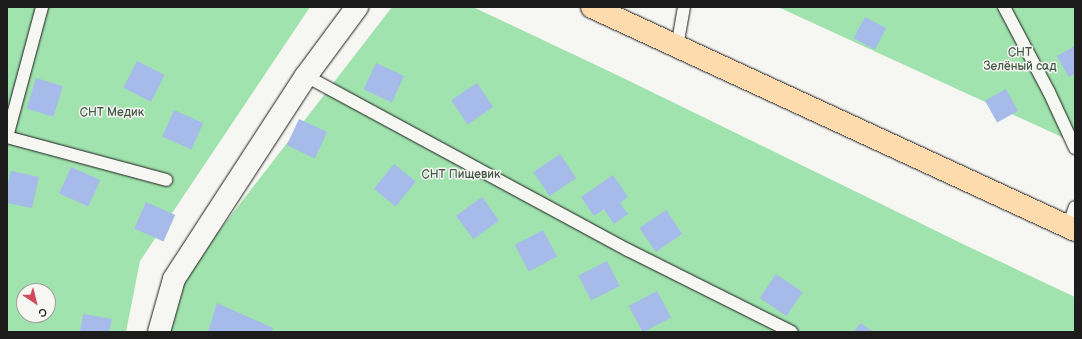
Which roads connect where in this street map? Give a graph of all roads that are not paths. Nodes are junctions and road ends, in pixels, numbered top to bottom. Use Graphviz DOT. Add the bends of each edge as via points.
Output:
graph roads {
  1 [pos="42,7"];
  2 [pos="357,7"];
  3 [pos="592,7"];
  4 [pos="684,7"];
  5 [pos="1004,7"];
  6 [pos="677,47"];
  7 [pos="306,76"];
  8 [pos="7,137"];
  9 [pos="1075,148"];
  10 [pos="166,180"];
  11 [pos="1073,222"];
  12 [pos="159,332"];
  13 [pos="792,332"];
  1 -- 8 [label="lane"];
  2 -- 7 [label="street"];
  3 -- 6 [label="main road"];
  4 -- 6 [label="lane"];
  5 -- 9 [label="lane"];
  6 -- 11 [label="main road"];
  7 -- 12 [label="street" via="174,279"];
  7 -- 13 [label="lane" via="628,250"];
  8 -- 10 [label="lane"];
}
